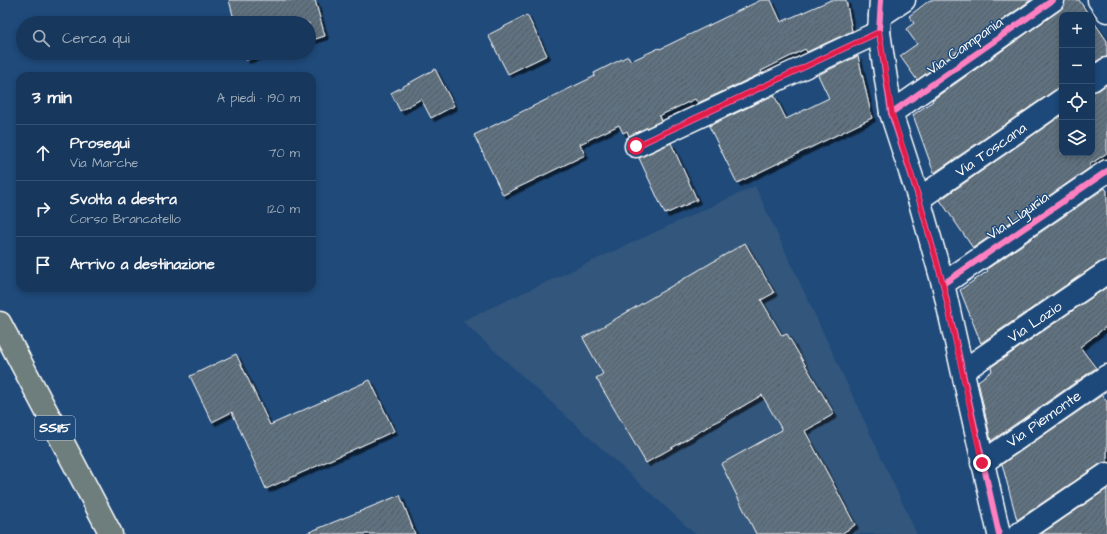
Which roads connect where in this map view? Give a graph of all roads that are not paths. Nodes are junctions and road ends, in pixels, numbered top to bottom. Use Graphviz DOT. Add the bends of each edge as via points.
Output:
graph roads {
  1 [pos="904,0"];
  2 [pos="1052,0"];
  3 [pos="1099,0"];
  4 [pos="1107,11"];
  5 [pos="880,16"];
  6 [pos="1107,69"];
  7 [pos="1095,78"];
  8 [pos="1059,102"];
  9 [pos="892,113"];
  10 [pos="636,146"];
  11 [pos="1107,171"];
  12 [pos="919,199"];
  13 [pos="1107,272"];
  14 [pos="943,284"];
  15 [pos="0,323"];
  16 [pos="963,371"];
  17 [pos="1107,376"];
  18 [pos="982,463"];
  19 [pos="1107,474"];
  20 [pos="111,534"];
  21 [pos="998,534"];
  22 [pos="1019,534"];
  1 -- 5 [label="street"];
  2 -- 9 [label="street, Via Campania"];
  3 -- 4 [label="street"];
  5 -- 9 [label="street"];
  5 -- 10 [label="street"];
  6 -- 7 [label="street"];
  8 -- 12 [label="street, Via Toscana"];
  9 -- 12 [label="street"];
  11 -- 14 [label="street, Via Liguria"];
  12 -- 14 [label="street"];
  13 -- 16 [label="street, Via Lazio"];
  14 -- 16 [label="street"];
  15 -- 20 [label="main road, SS115"];
  16 -- 18 [label="street"];
  17 -- 18 [label="street, Via Piemonte"];
  18 -- 21 [label="street"];
  19 -- 22 [label="street"];
}
